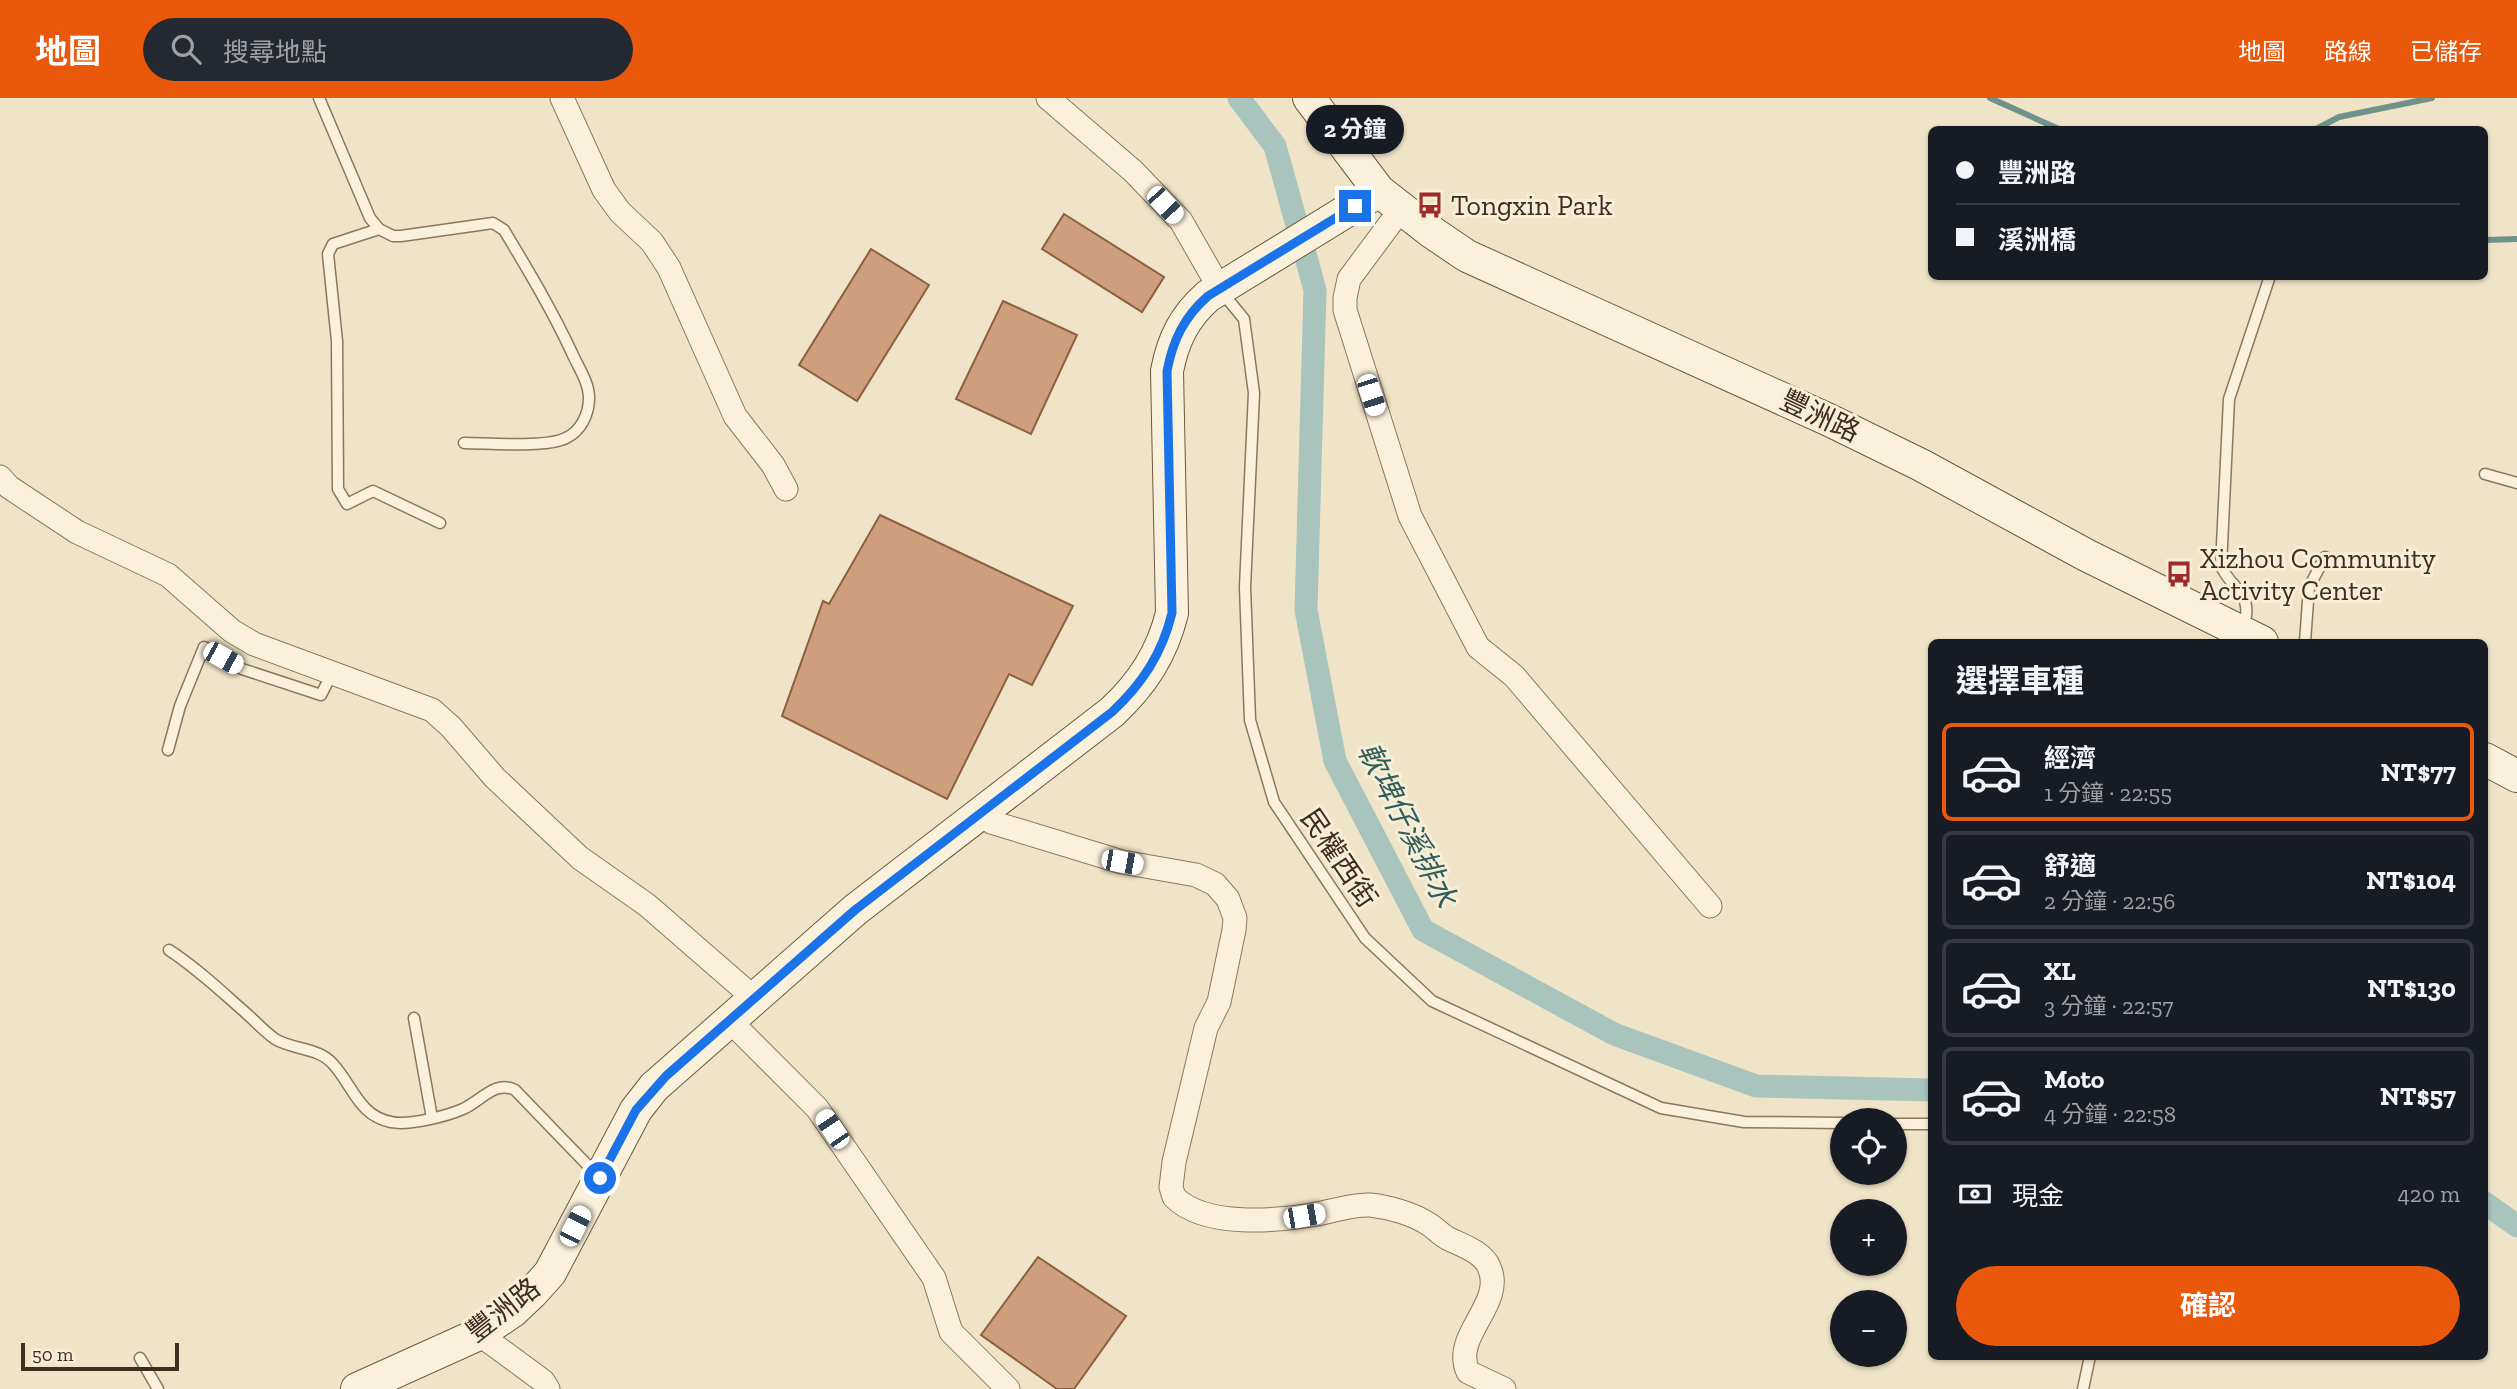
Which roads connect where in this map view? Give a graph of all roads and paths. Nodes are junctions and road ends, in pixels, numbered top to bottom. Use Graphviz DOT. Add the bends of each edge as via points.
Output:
graph roads {
  1 [pos="319,98"];
  2 [pos="562,98"];
  3 [pos="1048,98"];
  4 [pos="1309,98"];
  5 [pos="1378,202"];
  6 [pos="379,229"];
  7 [pos="2269,280"];
  8 [pos="1227,285"];
  9 [pos="464,443"];
  10 [pos="2484,474"];
  11 [pos="0,477"];
  12 [pos="2517,483"];
  13 [pos="786,489"];
  14 [pos="440,523"];
  15 [pos="2325,557"];
  16 [pos="2252,637"];
  17 [pos="2305,639"];
  18 [pos="333,671"];
  19 [pos="168,750"];
  20 [pos="2488,761"];
  21 [pos="2517,776"];
  22 [pos="984,811"];
  23 [pos="1710,906"];
  24 [pos="169,950"];
  25 [pos="754,998"];
  26 [pos="414,1018"];
  27 [pos="729,1020"];
  28 [pos="432,1118"];
  29 [pos="1830,1123"];
  30 [pos="1907,1124"];
  31 [pos="1928,1124"];
  32 [pos="600,1178"];
  33 [pos="480,1334"];
  34 [pos="140,1358"];
  35 [pos="2089,1360"];
  36 [pos="158,1389"];
  37 [pos="357,1389"];
  38 [pos="548,1389"];
  39 [pos="1008,1389"];
  40 [pos="1504,1389"];
  41 [pos="2083,1389"];
  1 -- 6 [label="lane" via="370,218"];
  2 -- 13 [label="street" via="604,190 652,242 668,268 736,416"];
  3 -- 8 [label="street" via="1133,171 1181,221"];
  4 -- 5 [label="street, 豐洲路"];
  5 -- 8 [label="street, 豐洲路"];
  5 -- 16 [label="street, 豐洲路" via="1468,256 1829,419"];
  5 -- 23 [label="street" via="1349,279 1345,310 1410,516 1478,647 1514,676"];
  6 -- 9 [label="lane" via="401,236 493,223 504,230 551,308 585,380 589,397 586,415 568,437 547,443"];
  6 -- 14 [label="lane" via="333,244 328,254 337,341 338,489 347,504 373,491"];
  7 -- 16 [label="lane" via="2229,399 2221,566 2242,595"];
  8 -- 22 [label="street, 豐洲路" via="1198,306 1181,328 1167,371 1172,613 1162,646 1143,680 1120,705"];
  8 -- 29 [label="lane, 民權西街" via="1244,319 1254,393 1245,587 1250,720 1274,802 1364,938 1432,1001 1661,1108 1744,1122"];
  10 -- 12 [label="lane"];
  11 -- 18 [label="street" via="77,532 168,575 232,631"];
  15 -- 17 [label="lane" via="2309,587"];
  18 -- 19 [label="lane" via="321,695 242,669 204,647"];
  18 -- 25 [label="street" via="442,718 495,778 580,858 646,905"];
  20 -- 21 [label="street"];
  22 -- 25 [label="street, 豐洲路" via="855,910"];
  22 -- 40 [label="street" via="990,822 1122,862 1196,876 1223,891 1233,909 1234,930 1219,1002 1206,1028 1174,1162 1174,1197 1200,1212 1234,1219 1288,1219 1364,1205 1417,1217 1489,1265 1490,1295 1466,1346 1464,1361 1468,1372"];
  24 -- 28 [label="lane" via="276,1040 326,1058 374,1116 404,1124"];
  25 -- 27 [label="street, 豐洲路"];
  26 -- 28 [label="lane"];
  27 -- 32 [label="street, 豐洲路" via="645,1098"];
  27 -- 39 [label="street" via="817,1108 934,1278 951,1332"];
  28 -- 32 [label="lane" via="463,1109 499,1087 510,1088"];
  30 -- 31 [label="lane"];
  32 -- 33 [label="street, 豐洲路" via="550,1273 513,1311"];
  33 -- 37 [label="street, 豐洲路"];
  33 -- 38 [label="street"];
  34 -- 36 [label="lane"];
  35 -- 41 [label="lane"];
}
